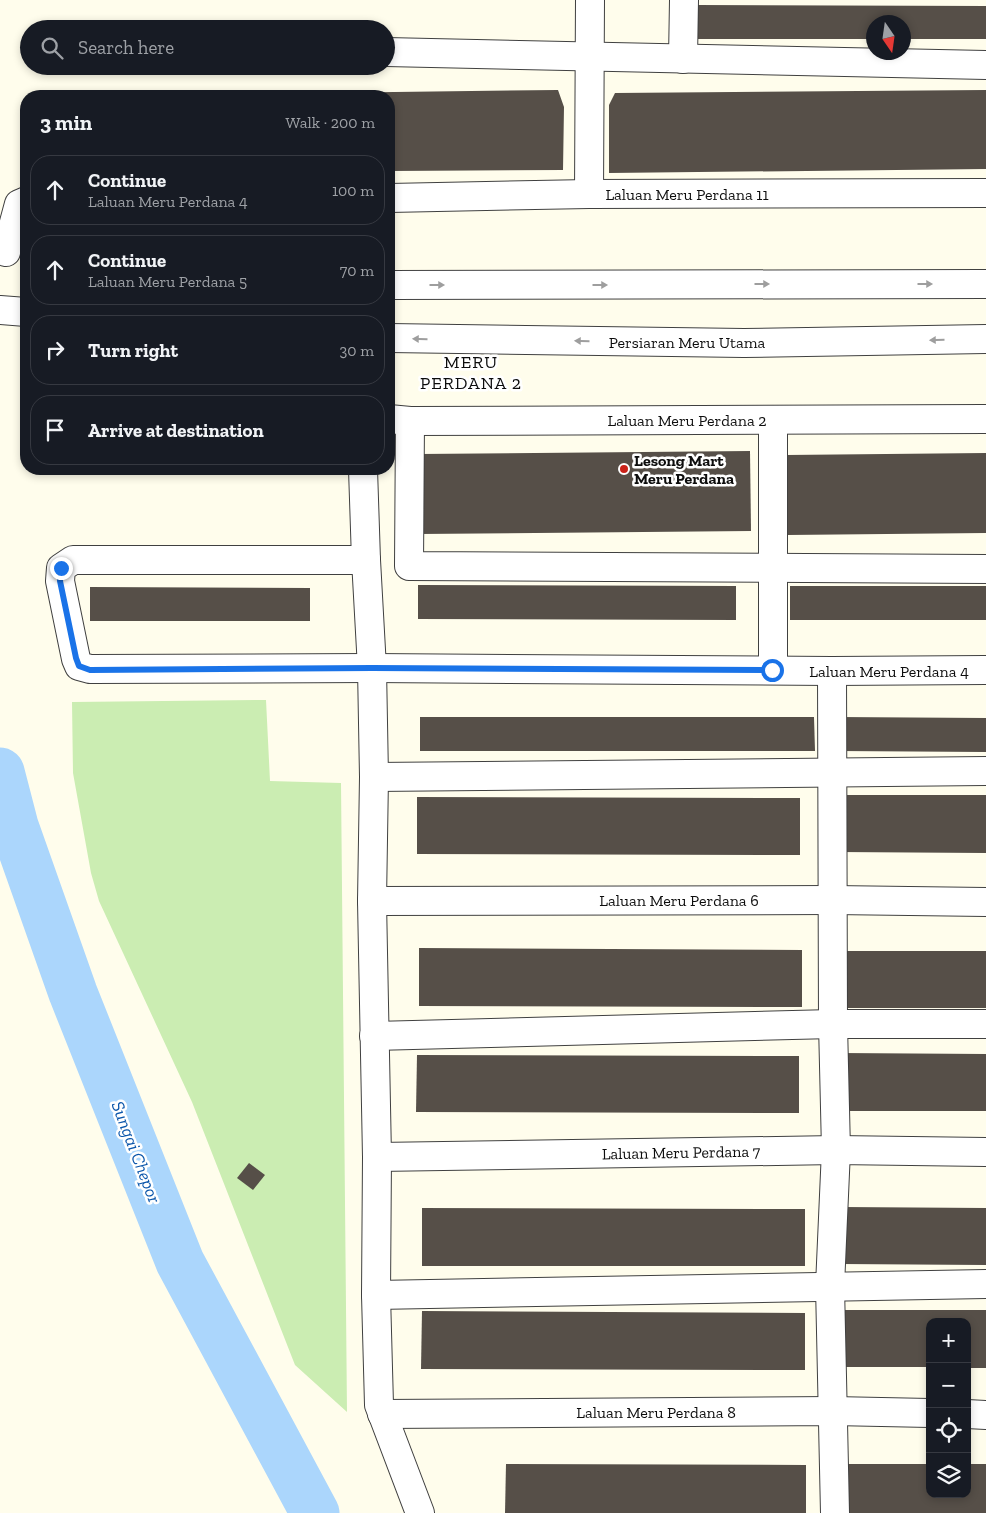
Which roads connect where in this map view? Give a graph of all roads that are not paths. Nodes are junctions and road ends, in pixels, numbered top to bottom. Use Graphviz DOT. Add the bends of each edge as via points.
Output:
graph roads {
  1 [pos="590,0"];
  2 [pos="684,0"];
  3 [pos="395,52"];
  4 [pos="590,56"];
  5 [pos="683,59"];
  6 [pos="986,65"];
  7 [pos="986,193"];
  8 [pos="589,194"];
  9 [pos="395,198"];
  10 [pos="20,204"];
  11 [pos="11,252"];
  12 [pos="986,284"];
  13 [pos="395,285"];
  14 [pos="0,310"];
  15 [pos="20,312"];
  16 [pos="395,338"];
  17 [pos="986,339"];
  18 [pos="400,420"];
  19 [pos="773,420"];
  20 [pos="986,420"];
  21 [pos="363,475"];
  22 [pos="366,560"];
  23 [pos="773,568"];
  24 [pos="986,569"];
  25 [pos="372,668"];
  26 [pos="772,670"];
  27 [pos="986,670"];
  28 [pos="832,671"];
  29 [pos="833,772"];
  30 [pos="986,772"];
  31 [pos="374,777"];
  32 [pos="372,900"];
  33 [pos="833,900"];
  34 [pos="986,902"];
  35 [pos="833,1024"];
  36 [pos="986,1024"];
  37 [pos="374,1036"];
  38 [pos="836,1150"];
  39 [pos="986,1152"];
  40 [pos="377,1157"];
  41 [pos="986,1284"];
  42 [pos="830,1286"];
  43 [pos="376,1295"];
  44 [pos="833,1411"];
  45 [pos="926,1413"];
  46 [pos="382,1414"];
  47 [pos="971,1414"];
  48 [pos="986,1415"];
  49 [pos="420,1513"];
  50 [pos="835,1513"];
  1 -- 4 [label="street"];
  2 -- 5 [label="street"];
  3 -- 4 [label="street"];
  4 -- 5 [label="street"];
  4 -- 8 [label="street"];
  5 -- 6 [label="street"];
  7 -- 8 [label="street, Laluan Meru Perdana 11"];
  8 -- 9 [label="street, Laluan Meru Perdana 11"];
  10 -- 11 [label="street"];
  13 -- 12 [label="street, one-way"];
  14 -- 15 [label="street"];
  17 -- 16 [label="street, Persiaran Meru Utama, one-way" via="744,343"];
  18 -- 19 [label="street, Laluan Meru Perdana 2"];
  18 -- 23 [label="street" via="410,566"];
  19 -- 20 [label="street, Laluan Meru Perdana 2"];
  19 -- 23 [label="street"];
  21 -- 22 [label="street"];
  22 -- 25 [label="street"];
  22 -- 25 [label="street, Laluan Meru Perdana 4" via="73,560 61,568 60,581 76,658 79,666 90,670"];
  23 -- 24 [label="street"];
  23 -- 26 [label="street"];
  25 -- 26 [label="street, Laluan Meru Perdana 4"];
  25 -- 31 [label="street"];
  26 -- 28 [label="street, Laluan Meru Perdana 4"];
  27 -- 28 [label="street, Laluan Meru Perdana 4"];
  28 -- 29 [label="street"];
  29 -- 30 [label="street"];
  29 -- 31 [label="street"];
  29 -- 33 [label="street"];
  31 -- 32 [label="street"];
  32 -- 33 [label="street, Laluan Meru Perdana 6"];
  32 -- 37 [label="street"];
  33 -- 34 [label="street, Laluan Meru Perdana 6"];
  33 -- 35 [label="street"];
  35 -- 36 [label="street"];
  35 -- 37 [label="street"];
  35 -- 38 [label="street"];
  37 -- 40 [label="street"];
  38 -- 39 [label="street, Laluan Meru Perdana 7"];
  38 -- 40 [label="street, Laluan Meru Perdana 7"];
  38 -- 42 [label="street"];
  40 -- 43 [label="street"];
  41 -- 42 [label="street"];
  42 -- 43 [label="street"];
  42 -- 44 [label="street"];
  43 -- 46 [label="street" via="379,1405"];
  44 -- 45 [label="street, Laluan Meru Perdana 8"];
  44 -- 46 [label="street, Laluan Meru Perdana 8"];
  44 -- 50 [label="street"];
  46 -- 49 [label="street"];
  47 -- 48 [label="street"];
}
